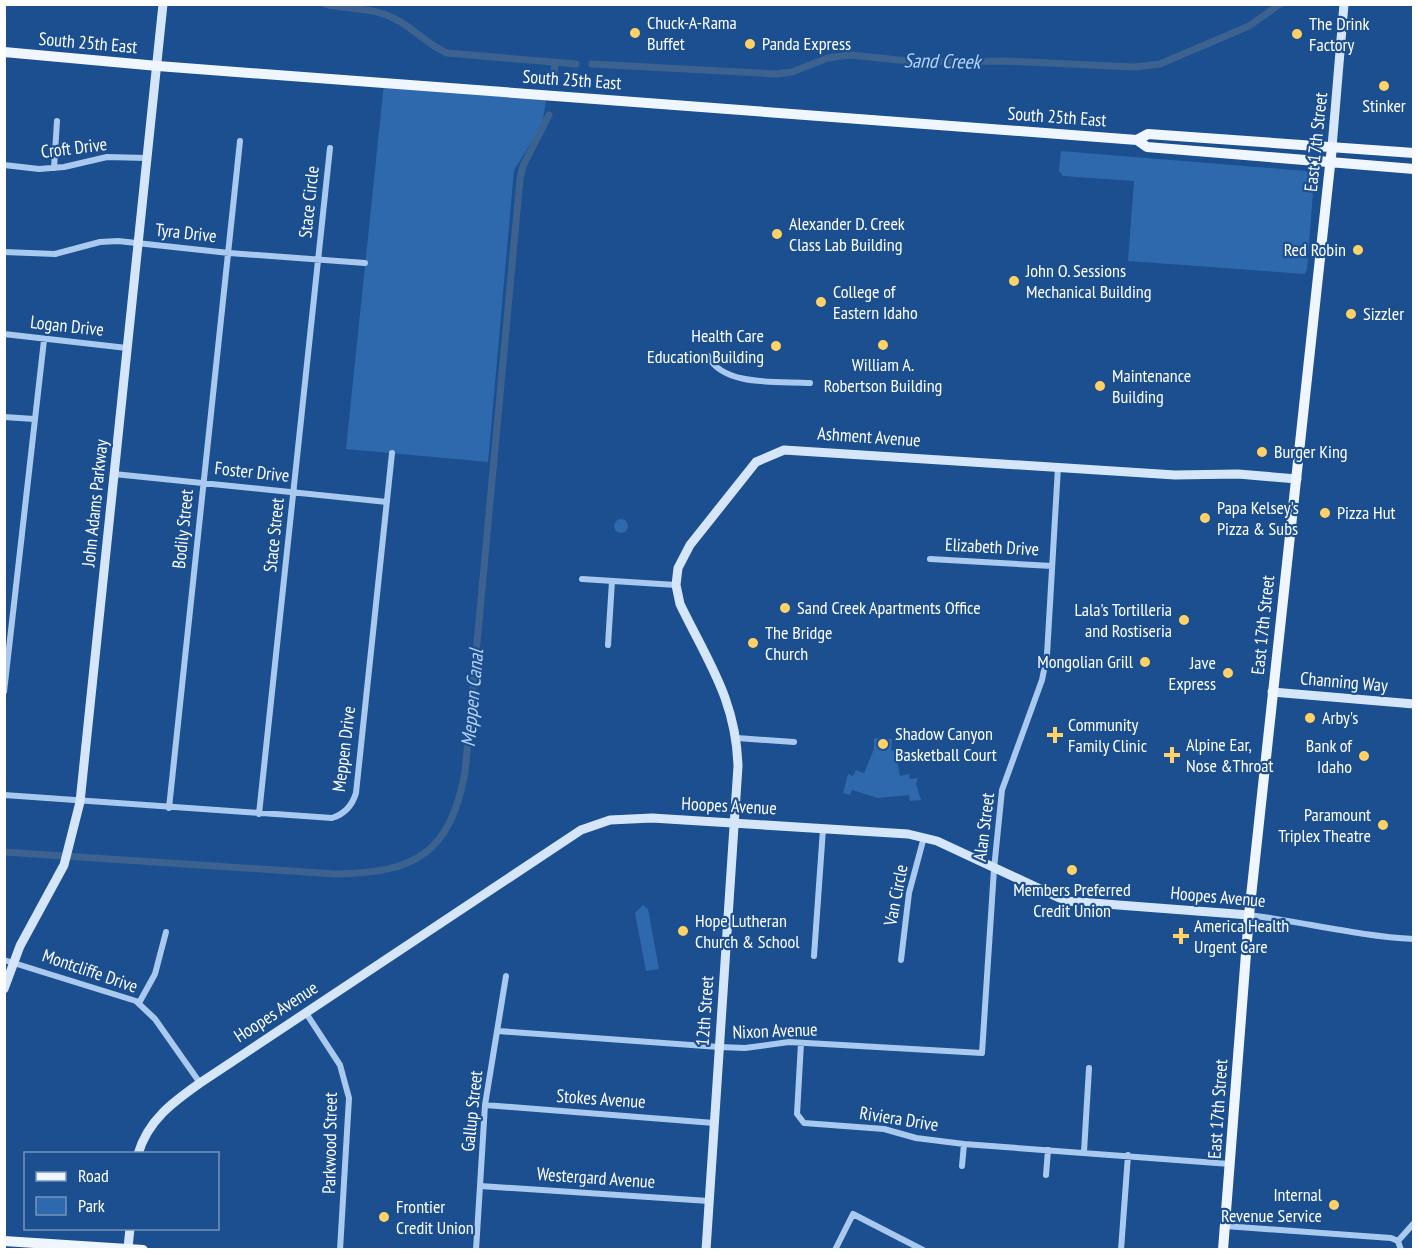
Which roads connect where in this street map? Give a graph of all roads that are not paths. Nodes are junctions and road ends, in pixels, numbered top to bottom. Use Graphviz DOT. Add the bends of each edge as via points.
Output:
graph roads {
  1 [pos="163,4"];
  2 [pos="1344,4"];
  3 [pos="4,52"];
  4 [pos="158,66"];
  5 [pos="57,121"];
  6 [pos="1137,140"];
  7 [pos="240,141"];
  8 [pos="1332,147"];
  9 [pos="330,148"];
  10 [pos="1413,153"];
  11 [pos="147,158"];
  12 [pos="1331,162"];
  13 [pos="4,165"];
  14 [pos="54,168"];
  15 [pos="1413,168"];
  16 [pos="138,243"];
  17 [pos="4,252"];
  18 [pos="229,254"];
  19 [pos="319,260"];
  20 [pos="365,263"];
  21 [pos="4,334"];
  22 [pos="44,340"];
  23 [pos="127,348"];
  24 [pos="708,356"];
  25 [pos="810,383"];
  26 [pos="4,417"];
  27 [pos="34,419"];
  28 [pos="392,453"];
  29 [pos="1058,467"];
  30 [pos="114,474"];
  31 [pos="1297,480"];
  32 [pos="203,482"];
  33 [pos="294,492"];
  34 [pos="387,502"];
  35 [pos="930,559"];
  36 [pos="1053,566"];
  37 [pos="582,579"];
  38 [pos="612,581"];
  39 [pos="676,585"];
  40 [pos="608,645"];
  41 [pos="4,692"];
  42 [pos="1272,692"];
  43 [pos="1413,704"];
  44 [pos="737,738"];
  45 [pos="794,742"];
  46 [pos="4,795"];
  47 [pos="80,802"];
  48 [pos="169,808"];
  49 [pos="259,814"];
  50 [pos="734,822"];
  51 [pos="824,828"];
  52 [pos="924,837"];
  53 [pos="994,869"];
  54 [pos="1249,915"];
  55 [pos="166,932"];
  56 [pos="1413,939"];
  57 [pos="814,956"];
  58 [pos="901,960"];
  59 [pos="9,961"];
  60 [pos="506,976"];
  61 [pos="4,989"];
  62 [pos="139,1003"];
  63 [pos="306,1013"];
  64 [pos="498,1030"];
  65 [pos="801,1043"];
  66 [pos="719,1047"];
  67 [pos="982,1053"];
  68 [pos="1089,1068"];
  69 [pos="200,1083"];
  70 [pos="485,1106"];
  71 [pos="714,1123"];
  72 [pos="964,1144"];
  73 [pos="1048,1150"];
  74 [pos="139,1152"];
  75 [pos="1084,1152"];
  76 [pos="1128,1155"];
  77 [pos="1230,1164"];
  78 [pos="963,1166"];
  79 [pos="1046,1174"];
  80 [pos="480,1186"];
  81 [pos="709,1201"];
  82 [pos="1413,1223"];
  83 [pos="1225,1226"];
  84 [pos="130,1230"];
  85 [pos="4,1241"];
  86 [pos="1398,1241"];
  87 [pos="128,1248"];
  88 [pos="143,1250"];
  89 [pos="340,1250"];
  90 [pos="476,1250"];
  91 [pos="706,1250"];
  92 [pos="835,1250"];
  93 [pos="923,1250"];
  94 [pos="1121,1250"];
  95 [pos="1223,1250"];
  96 [pos="1401,1250"];
  1 -- 4 [label="street, John Adams Parkway"];
  2 -- 8 [label="street, East 17th Street"];
  3 -- 4 [label="main road, South 25th East"];
  4 -- 6 [label="main road, South 25th East"];
  4 -- 11 [label="street, John Adams Parkway"];
  5 -- 14 [label="street"];
  6 -- 8 [label="main road, South 25th East" via="1148,134"];
  6 -- 12 [label="main road, South 25th East" via="1147,147"];
  7 -- 18 [label="street, Bodily Street"];
  8 -- 10 [label="main road, South 25th East"];
  8 -- 12 [label="main road, East 17th Street"];
  9 -- 19 [label="street, Stace Circle"];
  11 -- 14 [label="street, Croft Drive" via="107,157"];
  11 -- 16 [label="street, John Adams Parkway"];
  12 -- 15 [label="main road, South 25th East"];
  12 -- 31 [label="main road, East 17th Street"];
  13 -- 14 [label="street, Croft Drive"];
  16 -- 17 [label="street, Tyra Drive" via="100,242 54,254"];
  16 -- 18 [label="street, Tyra Drive"];
  16 -- 23 [label="street, John Adams Parkway"];
  18 -- 19 [label="street, Tyra Drive"];
  18 -- 32 [label="street, Bodily Street"];
  19 -- 20 [label="street, Tyra Drive"];
  19 -- 33 [label="street, Stace Street"];
  21 -- 22 [label="street, Logan Drive"];
  22 -- 23 [label="street, Logan Drive"];
  22 -- 27 [label="street"];
  23 -- 30 [label="street, John Adams Parkway"];
  24 -- 25 [label="street" via="715,368 727,376"];
  26 -- 27 [label="street"];
  27 -- 41 [label="street"];
  28 -- 34 [label="street, Meppen Drive"];
  29 -- 31 [label="street, Ashment Avenue"];
  29 -- 36 [label="street, Alan Street"];
  29 -- 39 [label="street, Ashment Avenue" via="784,450 756,462 741,479 683,556"];
  30 -- 32 [label="street, Foster Drive"];
  30 -- 47 [label="street, John Adams Parkway"];
  31 -- 42 [label="main road, East 17th Street"];
  32 -- 33 [label="street, Foster Drive"];
  32 -- 48 [label="street, Bodily Street"];
  33 -- 34 [label="street, Foster Drive"];
  33 -- 49 [label="street, Stace Street"];
  34 -- 49 [label="street, Meppen Drive" via="353,802 332,818"];
  35 -- 36 [label="street, Elizabeth Drive"];
  36 -- 53 [label="street, Alan Street" via="1047,655 1042,680 1002,790"];
  37 -- 38 [label="street"];
  38 -- 39 [label="street"];
  38 -- 40 [label="street"];
  39 -- 44 [label="street" via="680,604 729,702"];
  42 -- 43 [label="street, Channing Way"];
  42 -- 54 [label="main road, East 17th Street"];
  44 -- 45 [label="street"];
  44 -- 50 [label="street, 12th Street"];
  46 -- 47 [label="street, Meppen Drive"];
  47 -- 48 [label="street, Meppen Drive"];
  47 -- 59 [label="street, John Adams Parkway" via="67,856"];
  48 -- 49 [label="street, Meppen Drive"];
  50 -- 51 [label="street, Hoopes Avenue"];
  50 -- 63 [label="street, Hoopes Avenue" via="629,818 597,823"];
  50 -- 66 [label="street, 12th Street"];
  51 -- 52 [label="street, Hoopes Avenue"];
  51 -- 57 [label="street"];
  52 -- 53 [label="street, Hoopes Avenue"];
  52 -- 58 [label="street, Van Circle" via="909,893"];
  53 -- 54 [label="street, Hoopes Avenue" via="1066,901"];
  53 -- 67 [label="street, Alan Street"];
  54 -- 56 [label="street, Hoopes Avenue"];
  54 -- 77 [label="main road, East 17th Street"];
  55 -- 62 [label="street" via="155,974"];
  59 -- 61 [label="street, John Adams Parkway"];
  59 -- 62 [label="street, Montcliffe Drive"];
  60 -- 64 [label="street, Gallup Street"];
  62 -- 69 [label="street, Montcliffe Drive" via="155,1019"];
  63 -- 69 [label="street, Hoopes Avenue"];
  63 -- 89 [label="street, Parkwood Street" via="340,1065 349,1098"];
  64 -- 66 [label="street, Nixon Avenue"];
  64 -- 70 [label="street, Gallup Street"];
  65 -- 66 [label="street, Nixon Avenue"];
  65 -- 67 [label="street, Nixon Avenue"];
  65 -- 72 [label="street, Riviera Drive" via="797,1114 804,1123 884,1129 924,1140"];
  66 -- 71 [label="street, 12th Street"];
  68 -- 75 [label="street"];
  69 -- 74 [label="street, Hoopes Avenue" via="162,1113 148,1130"];
  70 -- 71 [label="street, Stokes Avenue"];
  70 -- 80 [label="street, Gallup Street"];
  71 -- 81 [label="street, 12th Street"];
  72 -- 73 [label="street, Riviera Drive"];
  72 -- 78 [label="street"];
  73 -- 75 [label="street, Riviera Drive"];
  73 -- 79 [label="street"];
  75 -- 76 [label="street, Riviera Drive"];
  76 -- 77 [label="street, Riviera Drive"];
  76 -- 94 [label="street"];
  77 -- 83 [label="main road, East 17th Street"];
  80 -- 81 [label="street, Westergard Avenue"];
  80 -- 90 [label="street, Gallup Street"];
  81 -- 91 [label="street, 12th Street"];
  82 -- 86 [label="street"];
  83 -- 86 [label="street"];
  83 -- 95 [label="main road, East 17th Street"];
  84 -- 87 [label="street"];
  85 -- 87 [label="main road"];
  86 -- 96 [label="street"];
  87 -- 88 [label="main road"];
  92 -- 93 [label="street" via="852,1214"];
}
